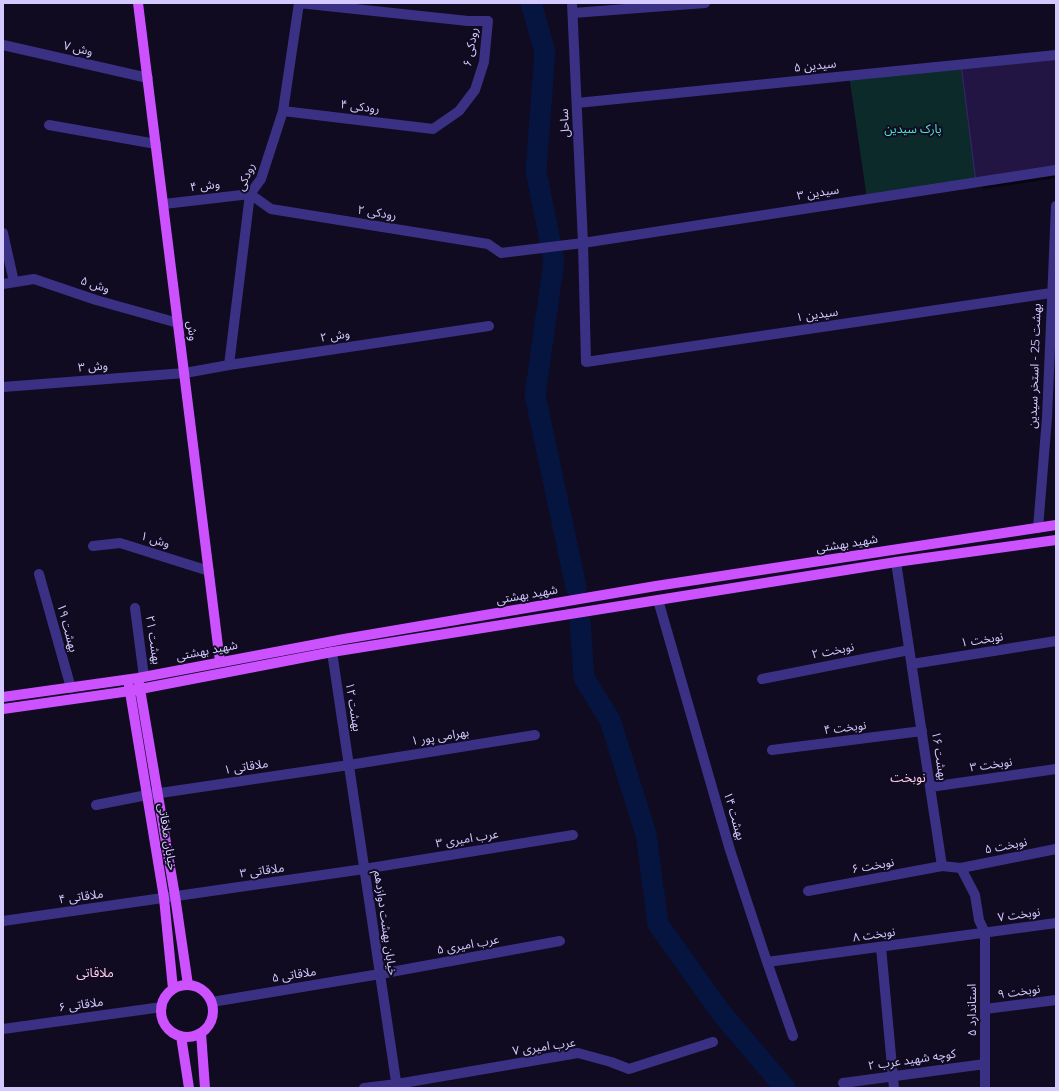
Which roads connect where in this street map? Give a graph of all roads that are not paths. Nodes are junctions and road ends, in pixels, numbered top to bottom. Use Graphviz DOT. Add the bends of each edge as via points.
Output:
graph roads {
  1 [pos="138,3"];
  2 [pos="299,3"];
  3 [pos="705,3"];
  4 [pos="572,8"];
  5 [pos="3,45"];
  6 [pos="1056,55"];
  7 [pos="148,78"];
  8 [pos="577,103"];
  9 [pos="284,111"];
  10 [pos="49,125"];
  11 [pos="433,129"];
  12 [pos="156,144"];
  13 [pos="1056,170"];
  14 [pos="250,194"];
  15 [pos="164,204"];
  16 [pos="1056,206"];
  17 [pos="3,233"];
  18 [pos="583,243"];
  19 [pos="501,253"];
  20 [pos="14,282"];
  21 [pos="3,284"];
  22 [pos="1051,294"];
  23 [pos="178,323"];
  24 [pos="489,326"];
  25 [pos="586,362"];
  26 [pos="229,365"];
  27 [pos="185,373"];
  28 [pos="3,387"];
  29 [pos="1056,525"];
  30 [pos="1038,528"];
  31 [pos="1056,540"];
  32 [pos="93,546"];
  33 [pos="896,562"];
  34 [pos="209,571"];
  35 [pos="39,574"];
  36 [pos="658,600"];
  37 [pos="135,608"];
  38 [pos="1056,641"];
  39 [pos="909,650"];
  40 [pos="332,652"];
  41 [pos="220,662"];
  42 [pos="912,664"];
  43 [pos="137,678"];
  44 [pos="762,679"];
  45 [pos="71,688"];
  46 [pos="135,690"];
  47 [pos="3,697"];
  48 [pos="3,709"];
  49 [pos="922,731"];
  50 [pos="535,735"];
  51 [pos="772,750"];
  52 [pos="349,765"];
  53 [pos="1056,769"];
  54 [pos="930,787"];
  55 [pos="158,794"];
  56 [pos="147,795"];
  57 [pos="96,805"];
  58 [pos="573,835"];
  59 [pos="1056,849"];
  60 [pos="942,866"];
  61 [pos="961,868"];
  62 [pos="364,869"];
  63 [pos="808,891"];
  64 [pos="176,896"];
  65 [pos="164,898"];
  66 [pos="3,921"];
  67 [pos="1056,923"];
  68 [pos="985,933"];
  69 [pos="560,941"];
  70 [pos="881,947"];
  71 [pos="767,962"];
  72 [pos="380,974"];
  73 [pos="188,985"];
  74 [pos="173,988"];
  75 [pos="1056,1000"];
  76 [pos="212,1002"];
  77 [pos="162,1008"];
  78 [pos="985,1009"];
  79 [pos="3,1029"];
  80 [pos="201,1033"];
  81 [pos="181,1036"];
  82 [pos="793,1036"];
  83 [pos="713,1042"];
  84 [pos="985,1064"];
  85 [pos="893,1076"];
  86 [pos="843,1083"];
  87 [pos="397,1086"];
  88 [pos="189,1088"];
  89 [pos="205,1088"];
  90 [pos="364,1088"];
  91 [pos="894,1088"];
  92 [pos="985,1088"];
  1 -- 7 [label="main road, وش"];
  2 -- 9 [label="street, رودکی"];
  2 -- 11 [label="street, رودکی ۶" via="488,21 484,62 474,90 459,111"];
  3 -- 4 [label="street"];
  4 -- 8 [label="street, ساحل"];
  5 -- 7 [label="street, وش ۷"];
  6 -- 8 [label="street, سیدین ۵"];
  7 -- 12 [label="main road, وش"];
  8 -- 18 [label="street, ساحل"];
  9 -- 11 [label="street, رودکی ۴"];
  9 -- 14 [label="street, رودکی" via="261,179"];
  10 -- 12 [label="street"];
  12 -- 15 [label="main road, وش"];
  13 -- 18 [label="street, سیدین ۳"];
  14 -- 15 [label="street, وش ۴"];
  14 -- 19 [label="street, رودکی ۲" via="271,209 488,244"];
  14 -- 26 [label="street, رودکی"];
  15 -- 23 [label="main road, وش"];
  16 -- 22 [label="street, بهشت 25 - استخر سیدین"];
  17 -- 20 [label="street"];
  18 -- 19 [label="street, سیدین ۳"];
  18 -- 25 [label="street, ساحل"];
  20 -- 21 [label="street, وش ۵"];
  20 -- 23 [label="street, وش ۵" via="34,279"];
  22 -- 25 [label="street, سیدین ۱"];
  22 -- 30 [label="street, بهشت 25 - استخر سیدین" via="1047,418"];
  23 -- 27 [label="main road, وش"];
  24 -- 26 [label="street, وش ۲"];
  26 -- 27 [label="street, وش ۲"];
  27 -- 28 [label="street, وش ۳"];
  27 -- 34 [label="main road, وش"];
  29 -- 30 [label="main road, شهید بهشتی"];
  30 -- 41 [label="main road, شهید بهشتی" via="656,586"];
  31 -- 33 [label="main road, شهید بهشتی"];
  32 -- 34 [label="street, وش ۱" via="120,543"];
  33 -- 36 [label="main road, شهید بهشتی"];
  33 -- 39 [label="street, ۱۶ بهشت"];
  34 -- 41 [label="main road, وش"];
  35 -- 45 [label="street, بهشت ۱۹"];
  36 -- 40 [label="main road, شهید بهشتی"];
  36 -- 71 [label="street, بهشت ۱۴" via="730,850"];
  37 -- 43 [label="street, بهشت ۲۱"];
  38 -- 42 [label="street, ۱ نوبخت"];
  39 -- 42 [label="street, ۱۶ بهشت"];
  39 -- 44 [label="street, ۲ نوبخت"];
  40 -- 46 [label="main road, شهید بهشتی"];
  40 -- 52 [label="street, ۱۲ بهشت"];
  41 -- 43 [label="main road, شهید بهشتی"];
  42 -- 49 [label="street, ۱۶ بهشت"];
  43 -- 45 [label="main road, شهید بهشتی"];
  43 -- 46 [label="main road"];
  45 -- 47 [label="main road, شهید بهشتی"];
  46 -- 48 [label="main road, شهید بهشتی"];
  46 -- 55 [label="main road, خیابان ملاقاتی"];
  46 -- 56 [label="main road, خیابان ملاقاتی"];
  49 -- 51 [label="street, ۴ نوبخت"];
  49 -- 54 [label="street, ۱۶ بهشت"];
  50 -- 52 [label="street, ۱ بهرامی پور"];
  52 -- 55 [label="street, ملاقاتی ۱"];
  52 -- 62 [label="street, خیابان بهشت دوازدهم"];
  53 -- 54 [label="street, ۳ نوبخت"];
  54 -- 60 [label="street, ۱۶ بهشت"];
  55 -- 56 [label="street, ملاقاتی ۱"];
  55 -- 64 [label="main road, خیابان ملاقاتی"];
  56 -- 57 [label="street, ملاقاتی ۱"];
  56 -- 65 [label="main road, خیابان ملاقاتی"];
  58 -- 62 [label="street, ۳ عرب امیری"];
  59 -- 61 [label="street, ۵ نوبخت"];
  60 -- 61 [label="street"];
  60 -- 63 [label="street, نوبخت ۶"];
  61 -- 68 [label="street" via="975,895 979,920"];
  62 -- 64 [label="street, ملاقاتی ۳"];
  62 -- 72 [label="street, خیابان بهشت دوازدهم"];
  64 -- 65 [label="street, ملاقاتی ۳"];
  64 -- 73 [label="main road, خیابان ملاقاتی"];
  65 -- 66 [label="street, ملاقاتی ۴"];
  65 -- 74 [label="main road, خیابان ملاقاتی"];
  67 -- 68 [label="street, ۷ نوبخت"];
  68 -- 70 [label="street, ۸ نوبخت"];
  68 -- 78 [label="street, ۵ استاندارد"];
  69 -- 72 [label="street, ۵ عرب امیری"];
  70 -- 71 [label="street, ۸ نوبخت"];
  70 -- 85 [label="street"];
  71 -- 82 [label="street, بهشت ۱۴"];
  72 -- 76 [label="street, ملاقاتی ۵"];
  72 -- 87 [label="street, خیابان بهشت دوازدهم"];
  73 -- 74 [label="main road"];
  73 -- 76 [label="main road" via="202,990"];
  74 -- 77 [label="main road" via="166,996"];
  75 -- 78 [label="street, ۹ نوبخت"];
  76 -- 80 [label="main road" via="212,1017"];
  77 -- 79 [label="street, ۶ ملاقاتی"];
  77 -- 81 [label="main road" via="161,1015 166,1026"];
  78 -- 84 [label="street, ۵ استاندارد"];
  80 -- 81 [label="main road"];
  80 -- 89 [label="main road"];
  81 -- 88 [label="main road"];
  83 -- 87 [label="street, ۷ عرب امیری" via="629,1069 578,1054"];
  84 -- 85 [label="street, کوچه شهید عرب ۲"];
  84 -- 92 [label="street, ۵ استاندارد"];
  85 -- 86 [label="street, کوچه شهید عرب ۲"];
  85 -- 91 [label="street"];
  87 -- 90 [label="street, ۷ عرب امیری"];
}
